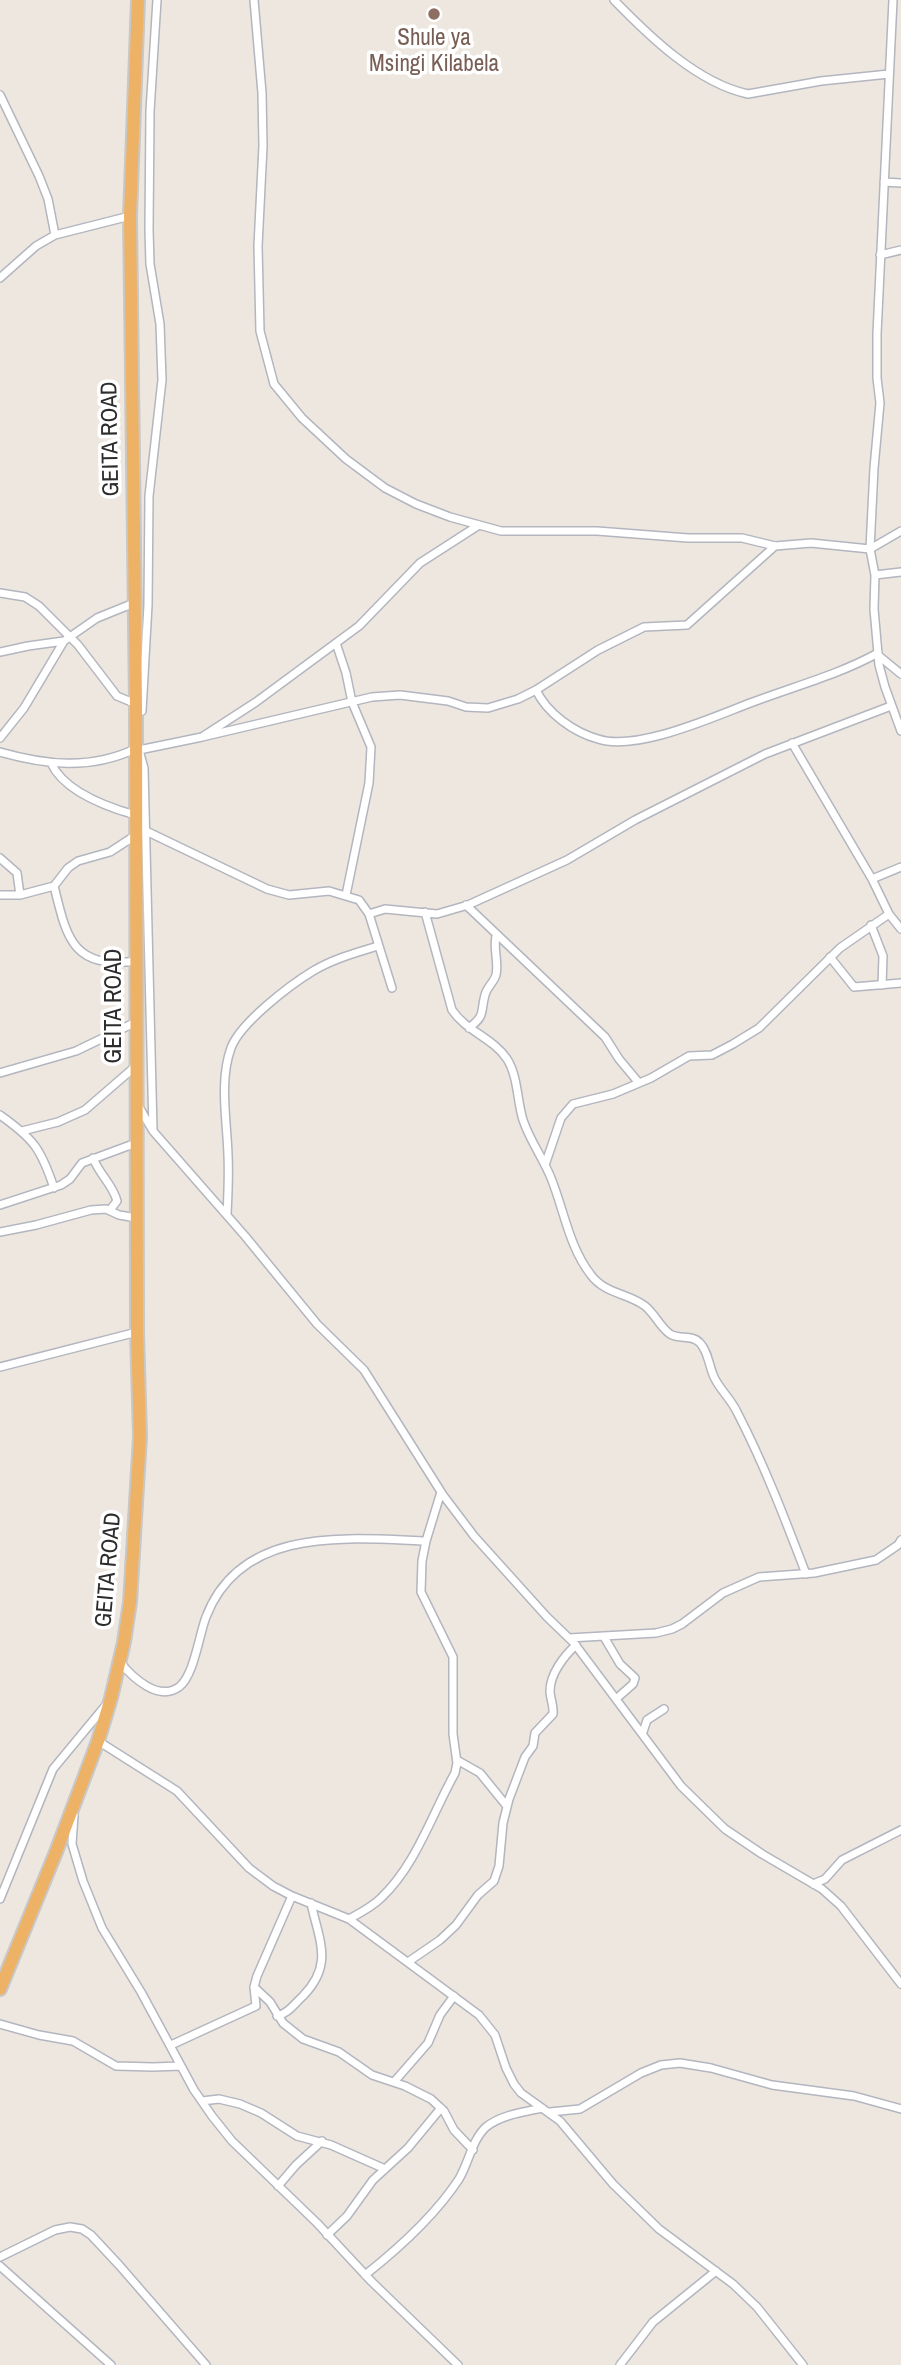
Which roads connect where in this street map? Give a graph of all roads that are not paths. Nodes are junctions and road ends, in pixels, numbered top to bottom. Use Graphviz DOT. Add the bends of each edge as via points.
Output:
graph roads {
  1 [pos="138,0"];
  2 [pos="146,0"];
  3 [pos="157,0"];
  4 [pos="254,0"];
  5 [pos="614,0"];
  6 [pos="893,0"];
  7 [pos="889,74"];
  8 [pos="0,95"];
  9 [pos="884,182"];
  10 [pos="901,183"];
  11 [pos="130,216"];
  12 [pos="55,235"];
  13 [pos="901,250"];
  14 [pos="880,254"];
  15 [pos="0,278"];
  16 [pos="479,525"];
  17 [pos="901,531"];
  18 [pos="775,546"];
  19 [pos="870,549"];
  20 [pos="901,572"];
  21 [pos="875,575"];
  22 [pos="0,593"];
  23 [pos="134,603"];
  24 [pos="67,639"];
  25 [pos="336,643"];
  26 [pos="0,652"];
  27 [pos="878,655"];
  28 [pos="901,674"];
  29 [pos="536,691"];
  30 [pos="352,702"];
  31 [pos="136,705"];
  32 [pos="891,706"];
  33 [pos="901,731"];
  34 [pos="0,737"];
  35 [pos="202,737"];
  36 [pos="792,743"];
  37 [pos="137,750"];
  38 [pos="0,752"];
  39 [pos="51,763"];
  40 [pos="135,815"];
  41 [pos="141,833"];
  42 [pos="0,858"];
  43 [pos="901,867"];
  44 [pos="872,879"];
  45 [pos="54,886"];
  46 [pos="0,895"];
  47 [pos="20,895"];
  48 [pos="346,895"];
  49 [pos="466,905"];
  50 [pos="425,912"];
  51 [pos="369,914"];
  52 [pos="889,914"];
  53 [pos="871,925"];
  54 [pos="901,929"];
  55 [pos="496,936"];
  56 [pos="378,946"];
  57 [pos="830,957"];
  58 [pos="137,961"];
  59 [pos="901,983"];
  60 [pos="881,985"];
  61 [pos="392,988"];
  62 [pos="137,1021"];
  63 [pos="469,1028"];
  64 [pos="136,1065"];
  65 [pos="0,1073"];
  66 [pos="639,1083"];
  67 [pos="136,1102"];
  68 [pos="2,1120"];
  69 [pos="22,1131"];
  70 [pos="153,1131"];
  71 [pos="136,1143"];
  72 [pos="93,1158"];
  73 [pos="545,1165"];
  74 [pos="54,1188"];
  75 [pos="1,1203"];
  76 [pos="110,1210"];
  77 [pos="227,1215"];
  78 [pos="137,1218"];
  79 [pos="0,1232"];
  80 [pos="137,1332"];
  81 [pos="0,1367"];
  82 [pos="441,1492"];
  83 [pos="901,1540"];
  84 [pos="426,1541"];
  85 [pos="806,1574"];
  86 [pos="604,1637"];
  87 [pos="569,1638"];
  88 [pos="576,1645"];
  89 [pos="120,1662"];
  90 [pos="111,1698"];
  91 [pos="616,1699"];
  92 [pos="664,1709"];
  93 [pos="643,1733"];
  94 [pos="98,1741"];
  95 [pos="457,1760"];
  96 [pos="74,1804"];
  97 [pos="506,1805"];
  98 [pos="901,1830"];
  99 [pos="813,1884"];
  100 [pos="292,1896"];
  101 [pos="0,1899"];
  102 [pos="311,1903"];
  103 [pos="349,1919"];
  104 [pos="408,1962"];
  105 [pos="901,1984"];
  106 [pos="254,1987"];
  107 [pos="0,1989"];
  108 [pos="454,1996"];
  109 [pos="277,2016"];
  110 [pos="0,2024"];
  111 [pos="171,2045"];
  112 [pos="181,2066"];
  113 [pos="394,2082"];
  114 [pos="202,2101"];
  115 [pos="441,2108"];
  116 [pos="541,2108"];
  117 [pos="901,2109"];
  118 [pos="549,2112"];
  119 [pos="322,2141"];
  120 [pos="473,2150"];
  121 [pos="385,2169"];
  122 [pos="278,2186"];
  123 [pos="327,2235"];
  124 [pos="0,2257"];
  125 [pos="0,2266"];
  126 [pos="716,2271"];
  127 [pos="365,2275"];
  128 [pos="111,2365"];
  129 [pos="206,2365"];
  130 [pos="458,2365"];
  131 [pos="620,2365"];
  132 [pos="803,2365"];
  1 -- 2 [label="street"];
  1 -- 11 [label="highway, GEITA ROAD"];
  3 -- 37 [label="street" via="149,218 162,380 149,496 148,605"];
  4 -- 16 [label="street" via="262,93 258,293 260,331 274,384 302,418 367,476 416,504"];
  5 -- 7 [label="street" via="648,35 737,92"];
  6 -- 7 [label="street"];
  7 -- 9 [label="street"];
  8 -- 12 [label="street" via="39,176"];
  9 -- 10 [label="street"];
  9 -- 14 [label="street"];
  11 -- 12 [label="street"];
  11 -- 23 [label="highway, GEITA ROAD"];
  12 -- 15 [label="street"];
  13 -- 14 [label="street"];
  14 -- 19 [label="street" via="876,358 880,403"];
  16 -- 18 [label="street" via="520,533 597,531 742,538"];
  16 -- 25 [label="street" via="420,563 359,626"];
  17 -- 19 [label="street"];
  18 -- 19 [label="street" via="811,543"];
  18 -- 29 [label="street" via="687,625 644,627 598,650"];
  19 -- 21 [label="street"];
  20 -- 21 [label="street"];
  21 -- 27 [label="street"];
  22 -- 24 [label="street" via="25,597"];
  23 -- 24 [label="street" via="97,618"];
  23 -- 31 [label="highway, GEITA ROAD"];
  24 -- 26 [label="street"];
  24 -- 31 [label="street" via="117,696"];
  24 -- 34 [label="street"];
  25 -- 30 [label="street"];
  25 -- 35 [label="street"];
  27 -- 28 [label="street"];
  27 -- 29 [label="street" via="838,673 642,739 599,740 550,712"];
  27 -- 32 [label="street"];
  29 -- 30 [label="street" via="488,708 400,695"];
  30 -- 35 [label="street"];
  30 -- 48 [label="street" via="371,747 369,783"];
  31 -- 37 [label="highway, GEITA ROAD"];
  32 -- 33 [label="street"];
  32 -- 36 [label="street"];
  35 -- 37 [label="street"];
  36 -- 44 [label="street"];
  36 -- 49 [label="street" via="675,799 567,860"];
  37 -- 39 [label="street" via="112,760"];
  37 -- 40 [label="highway, GEITA ROAD"];
  37 -- 41 [label="street" via="144,768"];
  38 -- 39 [label="street"];
  39 -- 40 [label="street" via="73,788 112,809"];
  40 -- 41 [label="highway, GEITA ROAD"];
  41 -- 45 [label="street" via="110,852 68,867"];
  41 -- 48 [label="street" via="267,889 289,895 330,891"];
  41 -- 58 [label="highway, GEITA ROAD"];
  41 -- 70 [label="street"];
  42 -- 47 [label="street" via="17,873"];
  43 -- 44 [label="street"];
  44 -- 52 [label="street"];
  45 -- 47 [label="street"];
  45 -- 58 [label="street" via="74,945 107,963"];
  46 -- 47 [label="street"];
  48 -- 51 [label="street" via="359,900"];
  49 -- 50 [label="street" via="437,914"];
  49 -- 55 [label="street"];
  50 -- 51 [label="street" via="385,909"];
  50 -- 63 [label="street" via="452,1010"];
  51 -- 56 [label="street"];
  52 -- 53 [label="street"];
  52 -- 54 [label="street"];
  53 -- 57 [label="street"];
  53 -- 60 [label="street" via="883,956"];
  55 -- 63 [label="street" via="496,976 486,992 484,1012"];
  55 -- 66 [label="street" via="605,1037"];
  56 -- 61 [label="street"];
  56 -- 77 [label="street" via="343,956 312,972 253,1018 231,1047 226,1088"];
  57 -- 60 [label="street" via="854,987"];
  57 -- 66 [label="street" via="759,1028 712,1055 688,1056"];
  58 -- 62 [label="highway, GEITA ROAD"];
  59 -- 60 [label="street"];
  62 -- 64 [label="highway, GEITA ROAD"];
  62 -- 65 [label="street" via="76,1051"];
  63 -- 73 [label="street" via="506,1057 523,1121"];
  64 -- 67 [label="highway, GEITA ROAD"];
  64 -- 69 [label="street" via="85,1110"];
  66 -- 73 [label="street" via="572,1104 561,1118"];
  67 -- 70 [label="street"];
  67 -- 71 [label="highway, GEITA ROAD"];
  68 -- 69 [label="street"];
  69 -- 74 [label="street" via="38,1151"];
  70 -- 77 [label="street"];
  71 -- 72 [label="street"];
  71 -- 78 [label="highway, GEITA ROAD"];
  72 -- 74 [label="street"];
  72 -- 76 [label="street" via="115,1194 117,1201"];
  73 -- 85 [label="street" via="568,1233 589,1274 599,1285 645,1306 670,1334 694,1338 703,1346 713,1376 736,1410 757,1455"];
  74 -- 75 [label="street"];
  76 -- 78 [label="street"];
  76 -- 79 [label="street" via="91,1210"];
  77 -- 82 [label="street" via="317,1324 364,1370"];
  78 -- 80 [label="highway, GEITA ROAD"];
  80 -- 81 [label="street"];
  80 -- 89 [label="highway, GEITA ROAD" via="140,1437 130,1602"];
  82 -- 84 [label="street"];
  82 -- 87 [label="street" via="495,1562"];
  83 -- 85 [label="street" via="876,1560"];
  84 -- 89 [label="street" via="345,1538 301,1543 254,1558 232,1574 214,1596 180,1686 149,1688"];
  84 -- 95 [label="street" via="421,1592 453,1657"];
  85 -- 86 [label="street" via="759,1577 723,1593 672,1629"];
  86 -- 87 [label="street"];
  86 -- 91 [label="street" via="635,1680"];
  87 -- 88 [label="street"];
  88 -- 91 [label="street"];
  88 -- 97 [label="street" via="558,1668 550,1690 553,1714 535,1733"];
  89 -- 90 [label="highway, GEITA ROAD"];
  90 -- 94 [label="highway, GEITA ROAD"];
  90 -- 101 [label="street" via="53,1769"];
  91 -- 93 [label="street"];
  92 -- 93 [label="street" via="647,1720"];
  93 -- 99 [label="street" via="681,1786 725,1829"];
  94 -- 96 [label="highway, GEITA ROAD"];
  94 -- 100 [label="street" via="177,1791 249,1868"];
  95 -- 97 [label="street" via="480,1773"];
  95 -- 103 [label="street" via="455,1773 414,1854 381,1899"];
  96 -- 107 [label="highway, GEITA ROAD"];
  96 -- 111 [label="street" via="72,1844 83,1881 102,1928"];
  97 -- 104 [label="street" via="494,1881 456,1925"];
  98 -- 99 [label="street" via="842,1860 825,1879"];
  99 -- 105 [label="street" via="841,1906"];
  100 -- 102 [label="street"];
  100 -- 106 [label="street"];
  102 -- 103 [label="street"];
  102 -- 109 [label="street" via="321,1970 291,2009"];
  103 -- 104 [label="street"];
  104 -- 108 [label="street"];
  106 -- 109 [label="street"];
  106 -- 111 [label="street" via="256,2006"];
  108 -- 113 [label="street" via="428,2043"];
  108 -- 116 [label="street" via="489,2027 514,2084"];
  109 -- 113 [label="street" via="303,2039 339,2052 372,2075"];
  110 -- 112 [label="street" via="73,2041 117,2066"];
  111 -- 112 [label="street"];
  112 -- 114 [label="street"];
  113 -- 115 [label="street"];
  114 -- 119 [label="street" via="240,2104 298,2136"];
  114 -- 122 [label="street" via="232,2141"];
  115 -- 120 [label="street"];
  115 -- 121 [label="street"];
  116 -- 118 [label="street"];
  116 -- 120 [label="street" via="489,2124"];
  117 -- 118 [label="street" via="681,2063 642,2073 580,2109"];
  118 -- 126 [label="street" via="640,2211"];
  119 -- 121 [label="street"];
  119 -- 122 [label="street"];
  120 -- 127 [label="street" via="444,2197"];
  121 -- 123 [label="street"];
  122 -- 123 [label="street"];
  123 -- 127 [label="street"];
  124 -- 129 [label="street" via="55,2230 82,2229"];
  125 -- 128 [label="street"];
  126 -- 131 [label="street" via="653,2322"];
  126 -- 132 [label="street" via="757,2307"];
  127 -- 130 [label="street"];
}
